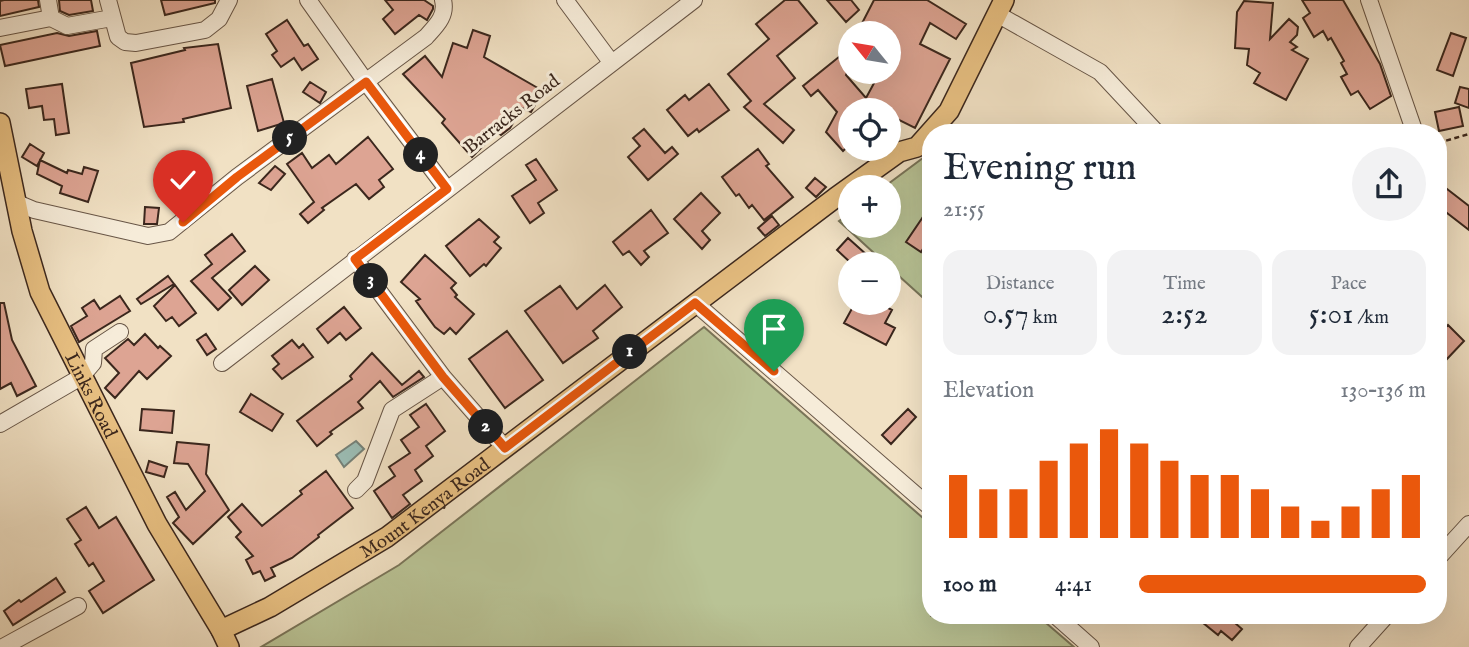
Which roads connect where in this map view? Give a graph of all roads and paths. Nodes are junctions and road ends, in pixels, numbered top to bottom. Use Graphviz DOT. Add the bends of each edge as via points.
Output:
graph roads {
  1 [pos="48,0"];
  2 [pos="108,0"];
  3 [pos="229,0"];
  4 [pos="308,0"];
  5 [pos="443,0"];
  6 [pos="565,0"];
  7 [pos="694,0"];
  8 [pos="1369,0"];
  9 [pos="1001,7"];
  10 [pos="51,18"];
  11 [pos="112,18"];
  12 [pos="0,28"];
  13 [pos="611,62"];
  14 [pos="366,82"];
  15 [pos="0,123"];
  16 [pos="937,124"];
  17 [pos="1149,124"];
  18 [pos="1412,124"];
  19 [pos="1469,134"];
  20 [pos="1447,140"];
  21 [pos="922,141"];
  22 [pos="447,189"];
  23 [pos="15,202"];
  24 [pos="355,259"];
  25 [pos="695,303"];
  26 [pos="120,332"];
  27 [pos="222,363"];
  28 [pos="81,377"];
  29 [pos="443,377"];
  30 [pos="0,424"];
  31 [pos="505,448"];
  32 [pos="356,490"];
  33 [pos="922,500"];
  34 [pos="1469,524"];
  35 [pos="1447,548"];
  36 [pos="78,606"];
  37 [pos="1065,624"];
  38 [pos="1379,624"];
  39 [pos="225,638"];
  40 [pos="8,646"];
  41 [pos="1091,647"];
  42 [pos="1358,647"];
  1 -- 10 [label="street"];
  2 -- 11 [label="street"];
  3 -- 11 [label="street" via="219,19 205,30 136,43 118,37"];
  4 -- 14 [label="street"];
  5 -- 14 [label="street" via="441,20 426,37"];
  6 -- 13 [label="street"];
  7 -- 13 [label="street, Barracks Road"];
  8 -- 18 [label="street"];
  9 -- 16 [label="main road, Mount Kenya Road" via="949,111"];
  9 -- 17 [label="street" via="1100,72"];
  10 -- 11 [label="street" via="67,26"];
  10 -- 12 [label="street"];
  13 -- 22 [label="street, Barracks Road"];
  14 -- 22 [label="street"];
  14 -- 23 [label="street" via="160,235 148,236"];
  15 -- 23 [label="main road, Links Road"];
  19 -- 20 [label="path"];
  21 -- 25 [label="main road, Mount Kenya Road" via="899,152"];
  22 -- 24 [label="street, Barracks Road"];
  23 -- 28 [label="main road, Links Road" via="40,292"];
  24 -- 27 [label="street, Barracks Road"];
  24 -- 29 [label="street"];
  25 -- 31 [label="main road, Mount Kenya Road"];
  25 -- 33 [label="street"];
  26 -- 28 [label="street" via="94,349 93,363"];
  28 -- 30 [label="street"];
  28 -- 39 [label="main road, Links Road" via="157,524"];
  29 -- 31 [label="street"];
  29 -- 32 [label="street" via="392,410 365,481"];
  31 -- 39 [label="main road, Mount Kenya Road" via="387,537"];
  34 -- 35 [label="street"];
  36 -- 40 [label="street"];
  37 -- 41 [label="street"];
  38 -- 42 [label="street"];
}
